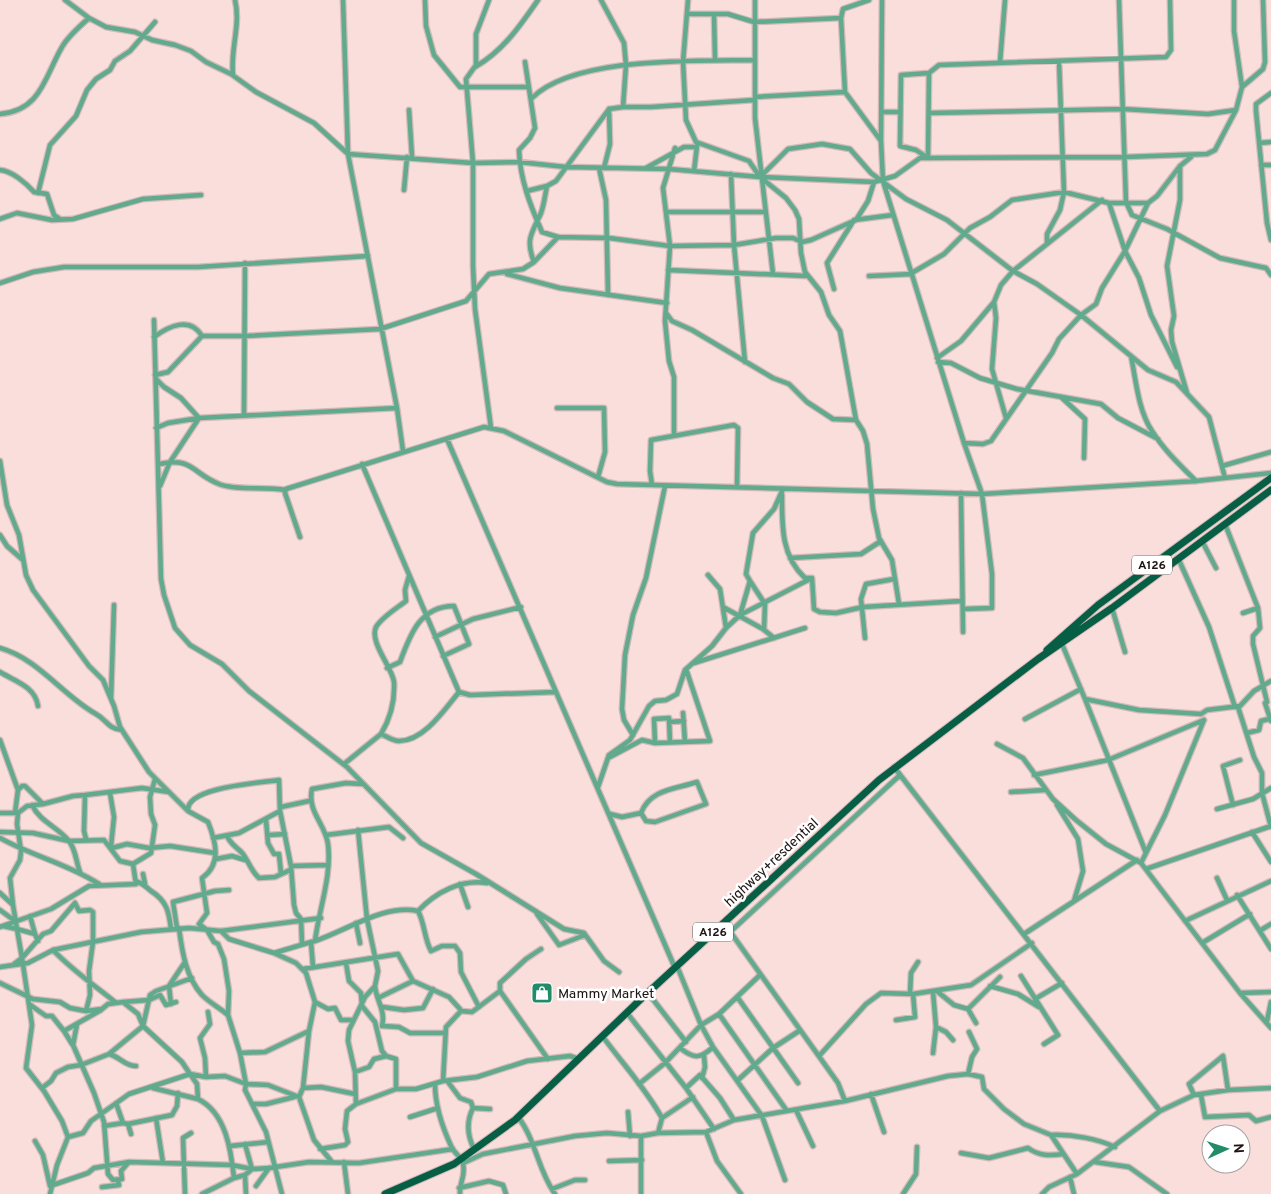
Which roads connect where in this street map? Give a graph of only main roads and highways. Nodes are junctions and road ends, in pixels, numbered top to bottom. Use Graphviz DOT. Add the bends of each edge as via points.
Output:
graph roads {
  1 [pos="1271,478"];
  2 [pos="1271,490"];
  3 [pos="1038,659"];
  4 [pos="389,1193"];
  1 -- 3 [label="highway, A126" via="1098,605"];
  2 -- 3 [label="highway, A126"];
  3 -- 4 [label="highway, highway+resdential / A126" via="894,767 518,1117 462,1161"];
}
